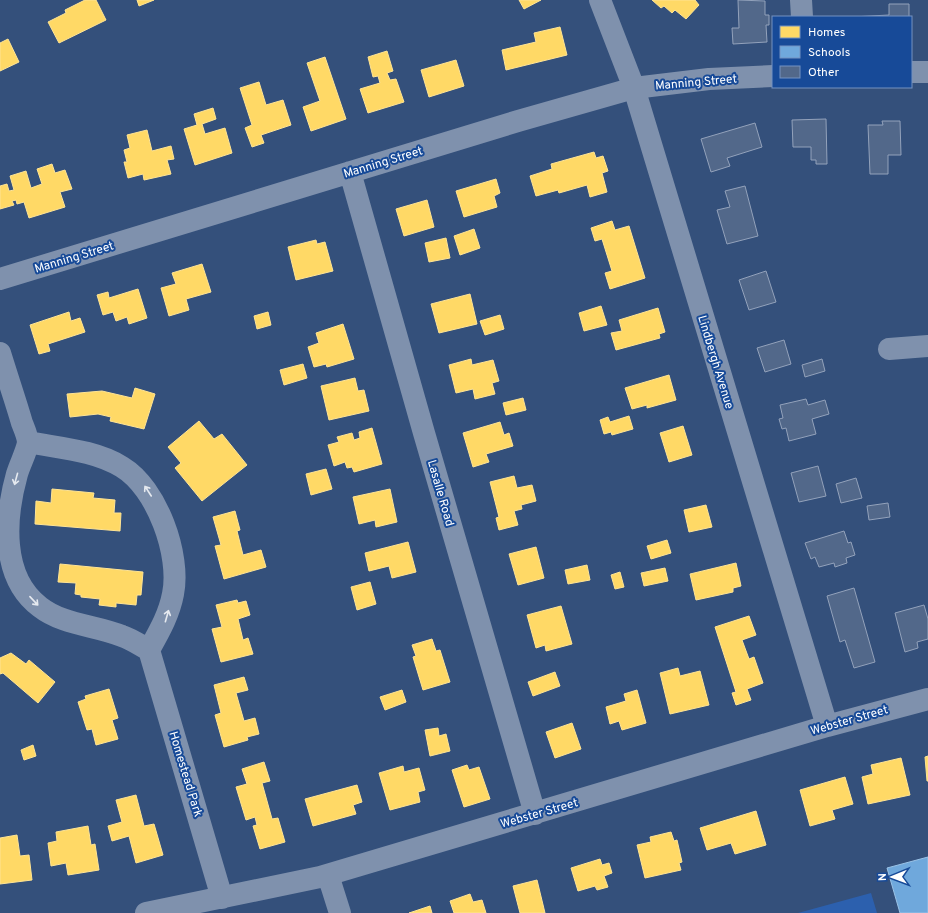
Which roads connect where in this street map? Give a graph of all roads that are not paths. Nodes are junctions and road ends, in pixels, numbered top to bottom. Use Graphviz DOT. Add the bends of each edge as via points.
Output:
graph roads {
  1 [pos="600,0"];
  2 [pos="801,0"];
  3 [pos="802,16"];
  4 [pos="912,72"];
  5 [pos="928,72"];
  6 [pos="772,76"];
  7 [pos="634,88"];
  8 [pos="350,172"];
  9 [pos="0,279"];
  10 [pos="928,346"];
  11 [pos="888,348"];
  12 [pos="0,353"];
  13 [pos="28,442"];
  14 [pos="149,650"];
  15 [pos="928,699"];
  16 [pos="826,726"];
  17 [pos="535,814"];
  18 [pos="328,875"];
  19 [pos="222,898"];
  20 [pos="146,913"];
  21 [pos="340,913"];
  1 -- 7 [label="street, Lindbergh Avenue"];
  2 -- 3 [label="street"];
  4 -- 5 [label="street"];
  6 -- 7 [label="street, Manning Street" via="709,79"];
  7 -- 8 [label="street, Manning Street"];
  7 -- 16 [label="street, Lindbergh Avenue"];
  8 -- 9 [label="street, Manning Street"];
  8 -- 17 [label="street, Lasalle Road"];
  10 -- 11 [label="street"];
  12 -- 13 [label="street"];
  13 -- 14 [label="street, one-way" via="9,507 8,531 12,563 23,588 39,607 50,614 122,636"];
  14 -- 13 [label="street, one-way" via="165,622 173,594 174,579 171,549 152,498 136,477 121,466 93,455"];
  14 -- 19 [label="street, Homestead Park"];
  15 -- 16 [label="street, Webster Street"];
  16 -- 17 [label="street, Webster Street"];
  17 -- 18 [label="street, Webster Street"];
  18 -- 19 [label="street, Webster Street"];
  18 -- 21 [label="street"];
  19 -- 20 [label="street, Webster Street"];
}
